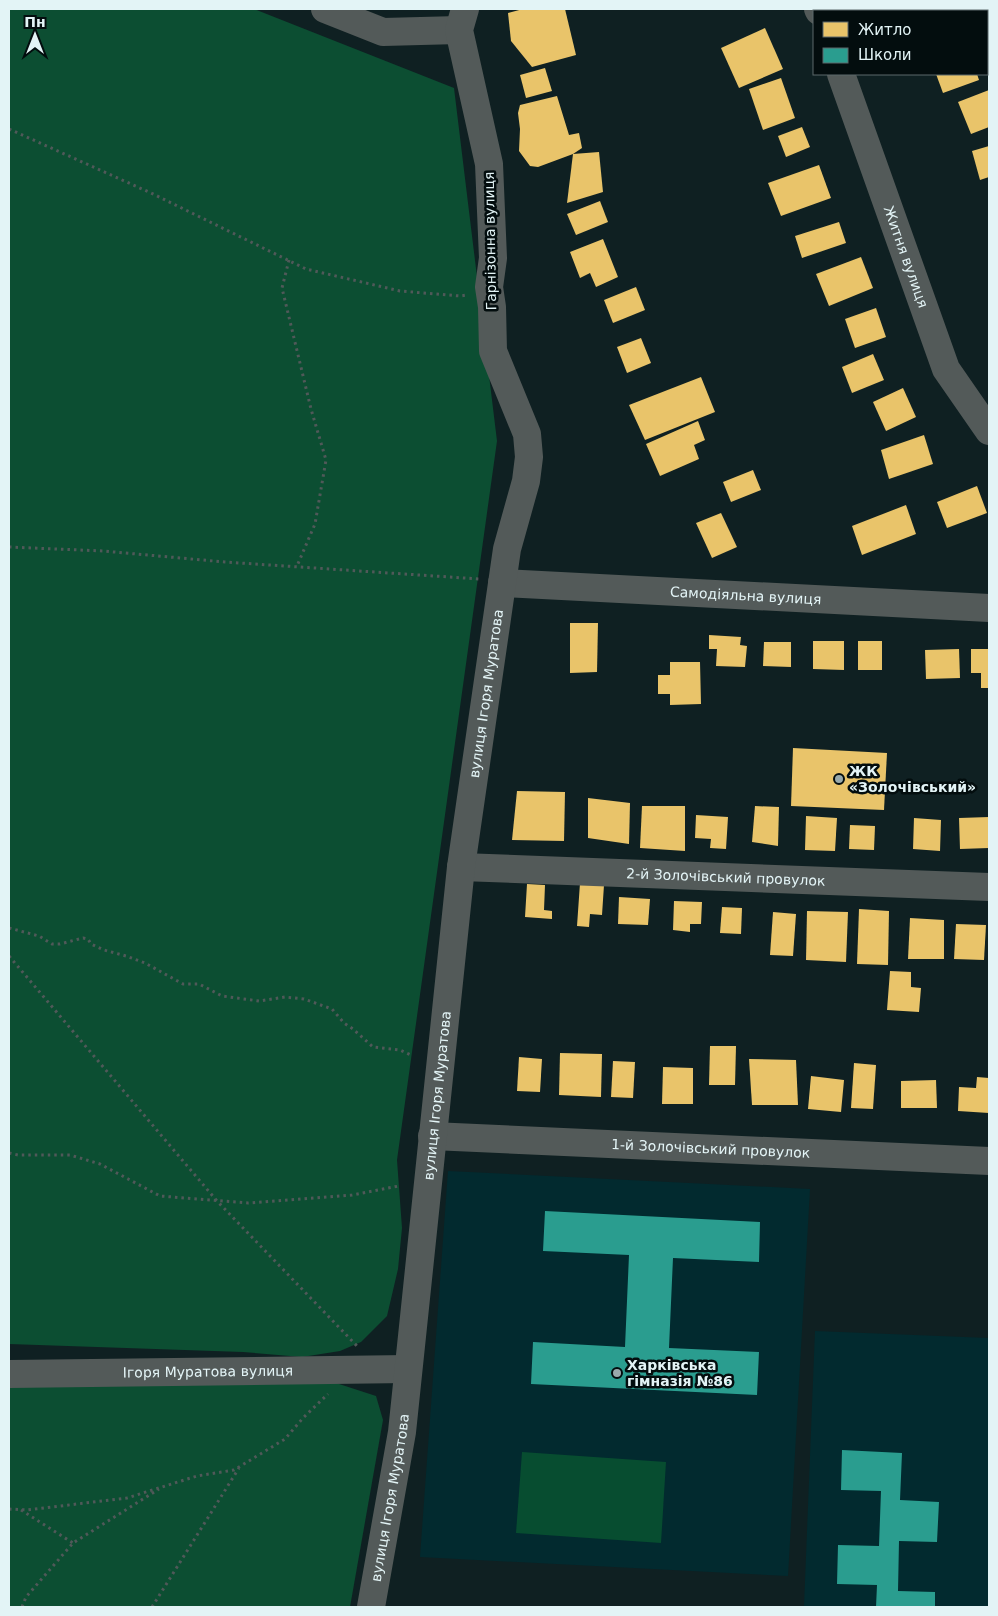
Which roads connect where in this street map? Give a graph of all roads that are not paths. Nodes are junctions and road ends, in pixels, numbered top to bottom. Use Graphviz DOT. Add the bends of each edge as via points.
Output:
graph roads {
  1 [pos="325,9"];
  2 [pos="462,19"];
  3 [pos="841,75"];
  4 [pos="989,431"];
  5 [pos="502,583"];
  6 [pos="989,608"];
  7 [pos="461,867"];
  8 [pos="989,887"];
  9 [pos="432,1136"];
  10 [pos="989,1161"];
  11 [pos="408,1369"];
  12 [pos="9,1374"];
  13 [pos="370,1607"];
  1 -- 2 [label="street, Гарнізонна вулиця" via="383,32"];
  2 -- 5 [label="street, Гарнізонна вулиця" via="489,164 493,351 527,434 529,457"];
  3 -- 4 [label="street, Житня вулиця" via="946,369"];
  5 -- 6 [label="street, Самодіяльна вулиця"];
  5 -- 7 [label="street, вулиця Ігоря Муратова"];
  7 -- 8 [label="street, 2-й Золочівський провулок"];
  7 -- 9 [label="street, вулиця Ігоря Муратова"];
  9 -- 10 [label="street, 1-й Золочівський провулок"];
  9 -- 11 [label="street, вулиця Ігоря Муратова"];
  11 -- 12 [label="street, Ігоря Муратова вулиця"];
  11 -- 13 [label="street, вулиця Ігоря Муратова" via="402,1432"];
}
